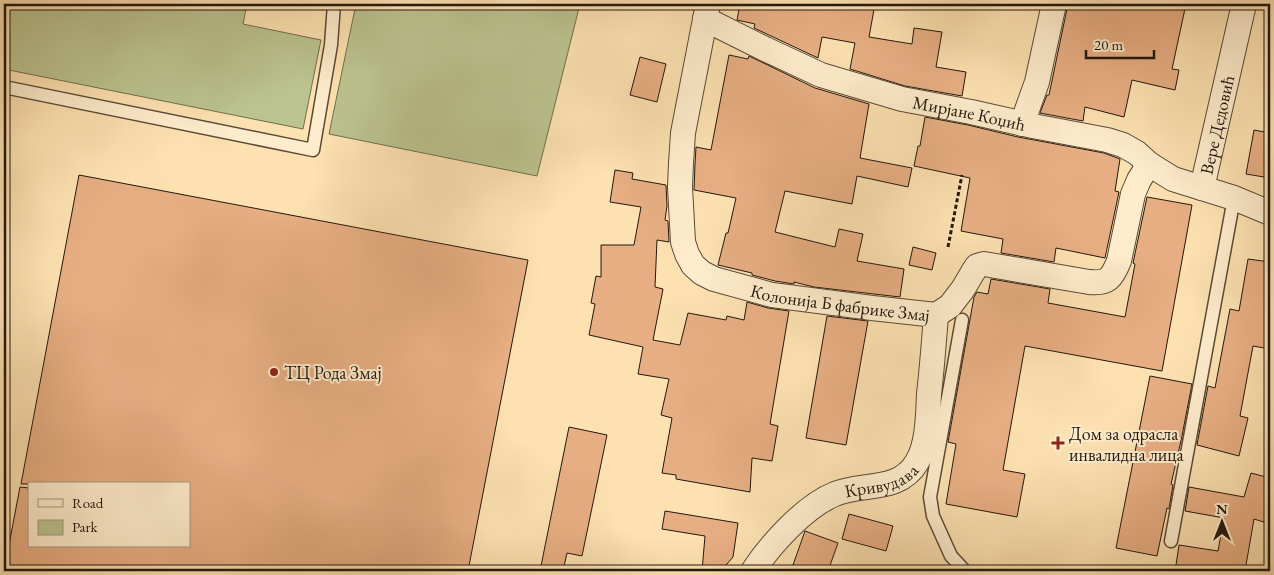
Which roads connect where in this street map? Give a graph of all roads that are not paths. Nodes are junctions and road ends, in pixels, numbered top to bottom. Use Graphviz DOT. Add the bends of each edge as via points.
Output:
graph roads {
  1 [pos="334,4"];
  2 [pos="1054,4"];
  3 [pos="1244,4"];
  4 [pos="706,11"];
  5 [pos="4,87"];
  6 [pos="1022,124"];
  7 [pos="1149,164"];
  8 [pos="1202,188"];
  9 [pos="1234,198"];
  10 [pos="1270,212"];
  11 [pos="936,314"];
  12 [pos="962,320"];
  13 [pos="1171,541"];
  14 [pos="753,571"];
  15 [pos="965,571"];
  1 -- 5 [label="lane" via="331,45 313,150"];
  2 -- 6 [label="street" via="1037,82"];
  3 -- 8 [label="street, Вере Дедовић"];
  4 -- 6 [label="street, Мирјане Коџић" via="765,49 822,75 902,99"];
  4 -- 11 [label="street, Колонија Б фабрике Змај" via="683,133 681,163 684,242 693,265 714,279 772,295"];
  6 -- 7 [label="street, Мирјане Коџић" via="1123,144"];
  7 -- 8 [label="street, Мирјане Коџић" via="1173,179"];
  7 -- 11 [label="street, Колонија Б фабрике Змај" via="1135,188 1119,261 1108,280 1089,282 984,264 977,266 950,306"];
  8 -- 9 [label="street, Мирјане Коџић"];
  9 -- 10 [label="street, Мирјане Коџић"];
  9 -- 13 [label="lane"];
  11 -- 14 [label="street, Кривудава" via="927,425 914,467 890,483 844,490 826,498 780,537"];
  12 -- 15 [label="lane" via="930,496 933,516 951,556"];
}
